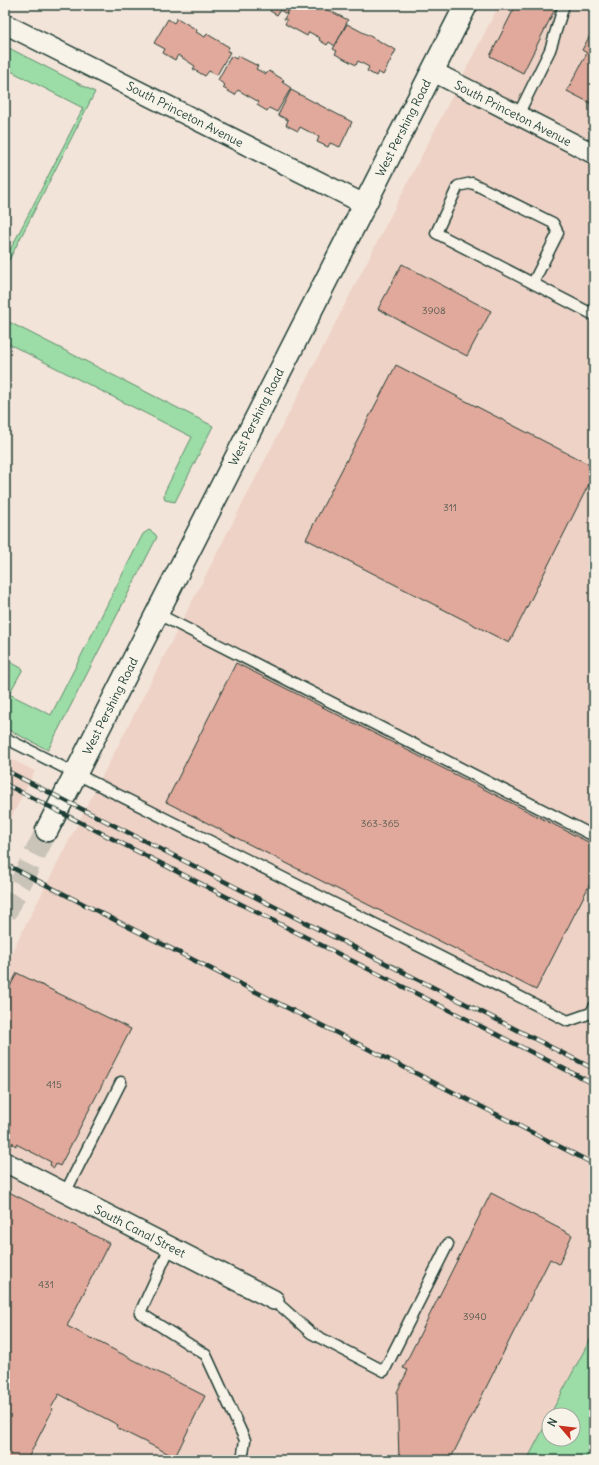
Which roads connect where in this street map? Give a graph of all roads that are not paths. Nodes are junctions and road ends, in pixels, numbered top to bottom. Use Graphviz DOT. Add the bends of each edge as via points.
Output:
graph roads {
  1 [pos="466,5"];
  2 [pos="564,5"];
  3 [pos="5,24"];
  4 [pos="432,71"];
  5 [pos="518,115"];
  6 [pos="594,154"];
  7 [pos="364,204"];
  8 [pos="533,283"];
  9 [pos="594,315"];
  10 [pos="156,613"];
  11 [pos="5,738"];
  12 [pos="75,774"];
  13 [pos="47,830"];
  14 [pos="594,836"];
  15 [pos="594,1008"];
  16 [pos="121,1082"];
  17 [pos="5,1162"];
  18 [pos="65,1193"];
  19 [pos="448,1244"];
  20 [pos="170,1247"];
  21 [pos="274,1300"];
  22 [pos="242,1460"];
  1 -- 4 [label="main road, West Pershing Road"];
  2 -- 5 [label="lane" via="550,50"];
  3 -- 7 [label="street, South Princeton Avenue"];
  4 -- 5 [label="street, South Princeton Avenue"];
  4 -- 7 [label="main road, West Pershing Road"];
  5 -- 6 [label="street, South Princeton Avenue"];
  7 -- 10 [label="main road, West Pershing Road"];
  8 -- 8 [label="lane" via="436,233 458,186 472,183 553,223 558,233"];
  8 -- 9 [label="lane"];
  10 -- 12 [label="main road, West Pershing Road"];
  10 -- 14 [label="lane"];
  11 -- 12 [label="lane"];
  12 -- 13 [label="main road, West Pershing Road"];
  12 -- 15 [label="lane" via="568,1021 591,1013"];
  16 -- 18 [label="lane"];
  17 -- 18 [label="street, South Canal Street"];
  18 -- 20 [label="street, South Canal Street"];
  19 -- 21 [label="lane" via="384,1371 311,1333"];
  20 -- 21 [label="street, South Canal Street"];
  20 -- 22 [label="lane" via="140,1313 206,1355 245,1440"];
}
